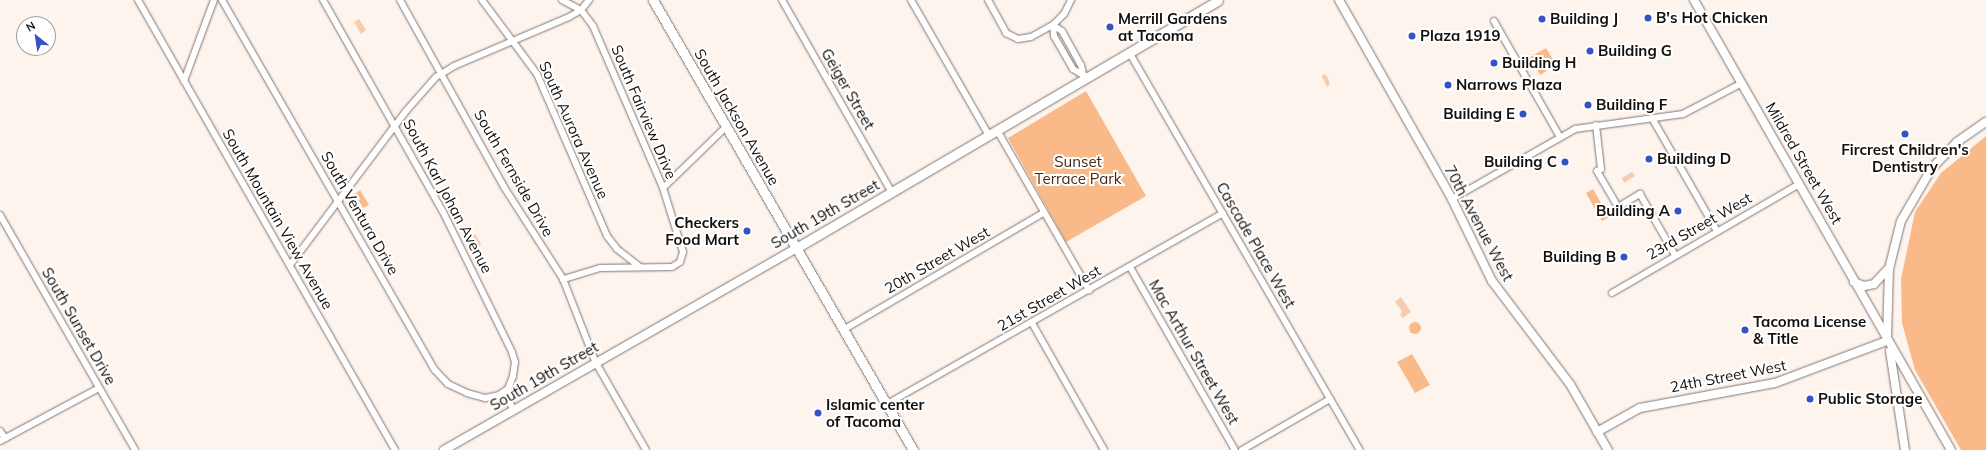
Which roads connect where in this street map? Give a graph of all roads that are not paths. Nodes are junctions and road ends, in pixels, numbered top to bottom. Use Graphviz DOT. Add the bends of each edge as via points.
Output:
graph roads {
  1 [pos="138,0"];
  2 [pos="214,0"];
  3 [pos="222,0"];
  4 [pos="323,0"];
  5 [pos="400,0"];
  6 [pos="482,0"];
  7 [pos="562,0"];
  8 [pos="589,0"];
  9 [pos="653,0"];
  10 [pos="782,0"];
  11 [pos="911,0"];
  12 [pos="988,0"];
  13 [pos="1071,0"];
  14 [pos="1218,0"];
  15 [pos="1338,0"];
  16 [pos="1694,0"];
  17 [pos="581,10"];
  18 [pos="1494,21"];
  19 [pos="1053,25"];
  20 [pos="512,42"];
  21 [pos="1129,52"];
  22 [pos="442,73"];
  23 [pos="1083,76"];
  24 [pos="184,81"];
  25 [pos="1742,83"];
  26 [pos="1652,118"];
  27 [pos="1986,122"];
  28 [pos="396,124"];
  29 [pos="1596,125"];
  30 [pos="726,127"];
  31 [pos="997,130"];
  32 [pos="988,134"];
  33 [pos="1560,137"];
  34 [pos="1799,184"];
  35 [pos="663,188"];
  36 [pos="891,191"];
  37 [pos="1452,199"];
  38 [pos="338,200"];
  39 [pos="1043,213"];
  40 [pos="1222,213"];
  41 [pos="0,214"];
  42 [pos="1717,231"];
  43 [pos="796,248"];
  44 [pos="1675,255"];
  45 [pos="290,265"];
  46 [pos="1130,267"];
  47 [pos="642,268"];
  48 [pos="1888,269"];
  49 [pos="563,279"];
  50 [pos="1854,282"];
  51 [pos="1089,290"];
  52 [pos="1612,293"];
  53 [pos="1032,323"];
  54 [pos="843,330"];
  55 [pos="1888,341"];
  56 [pos="596,363"];
  57 [pos="99,388"];
  58 [pos="504,393"];
  59 [pos="1330,399"];
  60 [pos="886,404"];
  61 [pos="514,410"];
  62 [pos="0,431"];
  63 [pos="1597,432"];
  64 [pos="3,440"];
  65 [pos="643,449"];
  66 [pos="135,450"];
  67 [pos="395,450"];
  68 [pos="444,450"];
  69 [pos="913,450"];
  70 [pos="1104,450"];
  71 [pos="1235,450"];
  72 [pos="1242,450"];
  73 [pos="1360,450"];
  74 [pos="1608,450"];
  75 [pos="1905,450"];
  76 [pos="1951,450"];
  1 -- 24 [label="street, South Mountain View Avenue"];
  2 -- 24 [label="street"];
  3 -- 38 [label="street, South Ventura Drive"];
  4 -- 28 [label="street, South Karl Johan Avenue"];
  5 -- 22 [label="street, South Fernside Drive"];
  6 -- 20 [label="street, South Aurora Avenue"];
  7 -- 17 [label="street, South Fairview Drive"];
  8 -- 17 [label="street"];
  9 -- 30 [label="main road, South Jackson Avenue"];
  10 -- 36 [label="street, Geiger Street"];
  11 -- 32 [label="street"];
  12 -- 19 [label="street" via="1012,38 1024,39"];
  13 -- 19 [label="street" via="1064,14"];
  14 -- 21 [label="main road, South 19th Street"];
  15 -- 37 [label="street, 70th Avenue West"];
  16 -- 25 [label="street, Mildred Street West"];
  17 -- 20 [label="street"];
  17 -- 35 [label="street, South Fairview Drive" via="590,20 602,46"];
  18 -- 33 [label="street"];
  19 -- 23 [label="street" via="1062,31 1081,64"];
  20 -- 22 [label="street"];
  20 -- 47 [label="street, South Aurora Avenue" via="539,78 607,236 624,256"];
  21 -- 23 [label="main road, South 19th Street"];
  21 -- 40 [label="street, Cascade Place West"];
  22 -- 28 [label="street" via="428,85"];
  22 -- 49 [label="street, South Fernside Drive" via="504,187"];
  23 -- 31 [label="main road, South 19th Street"];
  24 -- 45 [label="street, South Mountain View Avenue"];
  25 -- 26 [label="street" via="1689,112"];
  25 -- 34 [label="street, Mildred Street West"];
  26 -- 29 [label="street"];
  26 -- 42 [label="street"];
  27 -- 48 [label="street" via="1943,155 1923,180 1900,221"];
  28 -- 38 [label="street"];
  28 -- 58 [label="street, South Karl Johan Avenue" via="512,352 515,362 514,376"];
  29 -- 33 [label="street" via="1580,128"];
  29 -- 44 [label="street" via="1601,168 1597,171 1618,207 1640,194"];
  30 -- 35 [label="street"];
  30 -- 43 [label="main road, South Jackson Avenue"];
  31 -- 32 [label="main road, South 19th Street"];
  31 -- 39 [label="street"];
  32 -- 36 [label="main road, South 19th Street"];
  33 -- 37 [label="street"];
  34 -- 42 [label="street, 23rd Street West"];
  34 -- 50 [label="street, Mildred Street West"];
  35 -- 47 [label="street, South Fairview Drive" via="682,248 681,260 674,267"];
  36 -- 43 [label="main road, South 19th Street"];
  37 -- 63 [label="street, 70th Avenue West" via="1492,281 1570,384"];
  38 -- 45 [label="street"];
  38 -- 58 [label="street, South Ventura Drive" via="440,377 455,388 478,396 492,397"];
  39 -- 51 [label="street"];
  39 -- 54 [label="street, 20th Street West"];
  40 -- 46 [label="street, 21st Street West"];
  40 -- 59 [label="street, Cascade Place West"];
  41 -- 57 [label="street, South Sunset Drive"];
  42 -- 44 [label="street, 23rd Street West"];
  43 -- 54 [label="main road, South Jackson Avenue"];
  43 -- 56 [label="street, South 19th Street"];
  44 -- 52 [label="street, 23rd Street West"];
  45 -- 67 [label="street, South Mountain View Avenue"];
  46 -- 51 [label="street, 21st Street West"];
  46 -- 71 [label="street, Mac Arthur Street West"];
  47 -- 49 [label="street" via="600,268"];
  48 -- 50 [label="street" via="1874,284 1864,286"];
  48 -- 55 [label="street"];
  49 -- 56 [label="street, South Fernside Drive"];
  50 -- 55 [label="street, Mildred Street West"];
  51 -- 53 [label="street, 21st Street West"];
  53 -- 60 [label="street, 21st Street West"];
  53 -- 70 [label="street"];
  54 -- 60 [label="main road, South Jackson Avenue"];
  55 -- 63 [label="street, 24th Street West" via="1781,382 1640,408"];
  55 -- 75 [label="street"];
  55 -- 76 [label="street, Mildred Street West"];
  56 -- 61 [label="street, South 19th Street"];
  56 -- 65 [label="street, South Fernside Drive"];
  57 -- 64 [label="street"];
  57 -- 66 [label="street, South Sunset Drive"];
  58 -- 61 [label="street"];
  59 -- 72 [label="street"];
  59 -- 73 [label="street, Cascade Place West"];
  60 -- 69 [label="main road, South Jackson Avenue"];
  61 -- 68 [label="street, South 19th Street"];
  62 -- 64 [label="street"];
  63 -- 74 [label="street, 70th Avenue West"];
}
